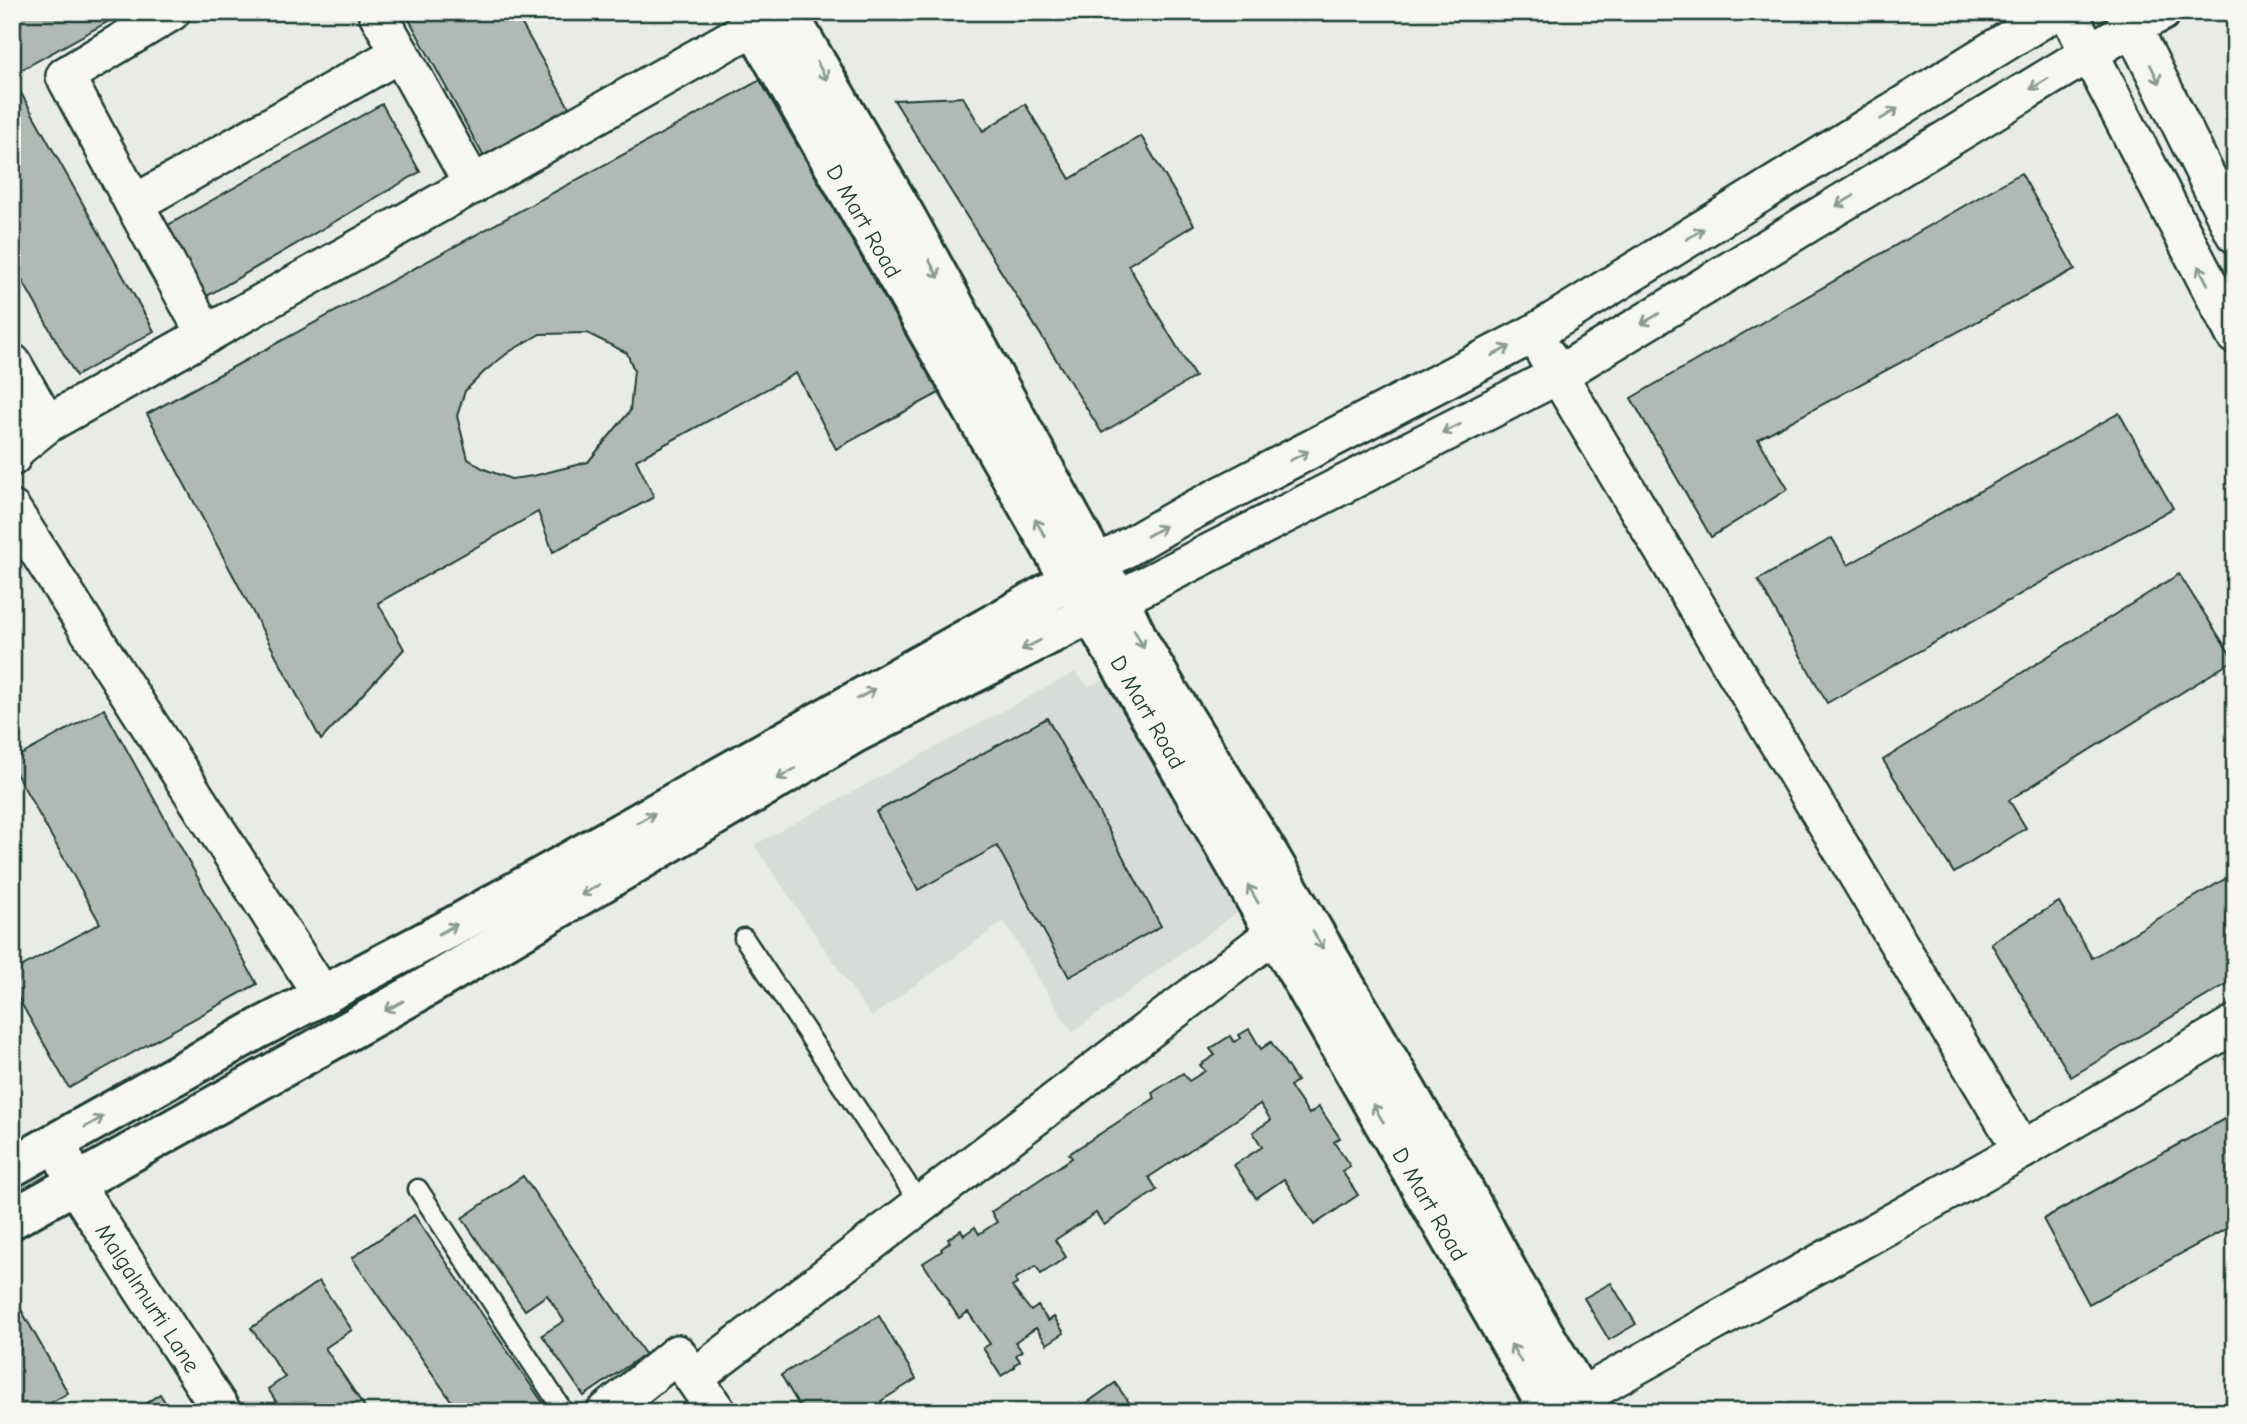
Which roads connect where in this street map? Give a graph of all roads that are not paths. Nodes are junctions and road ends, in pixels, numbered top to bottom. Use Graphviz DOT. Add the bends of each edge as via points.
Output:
graph roads {
  1 [pos="171,12"];
  2 [pos="377,12"];
  3 [pos="2054,12"];
  4 [pos="2068,12"];
  5 [pos="766,16"];
  6 [pos="2139,17"];
  7 [pos="400,53"];
  8 [pos="2090,53"];
  9 [pos="473,185"];
  10 [pos="134,204"];
  11 [pos="2235,234"];
  12 [pos="1533,334"];
  13 [pos="206,335"];
  14 [pos="2235,335"];
  15 [pos="15,375"];
  16 [pos="1558,375"];
  17 [pos="47,424"];
  18 [pos="12,457"];
  19 [pos="12,510"];
  20 [pos="1083,573"];
  21 [pos="1105,607"];
  22 [pos="826,733"];
  23 [pos="1275,933"];
  24 [pos="744,938"];
  25 [pos="322,995"];
  26 [pos="2235,1024"];
  27 [pos="58,1143"];
  28 [pos="2022,1150"];
  29 [pos="12,1167"];
  30 [pos="75,1185"];
  31 [pos="418,1189"];
  32 [pos="921,1205"];
  33 [pos="12,1219"];
  34 [pos="694,1378"];
  35 [pos="1569,1408"];
  36 [pos="222,1412"];
  37 [pos="564,1412"];
  38 [pos="606,1412"];
  39 [pos="717,1412"];
  1 -- 10 [label="street" via="65,76"];
  2 -- 7 [label="street"];
  12 -- 3 [label="street, one-way"];
  4 -- 8 [label="street"];
  5 -- 9 [label="street"];
  5 -- 20 [label="street, D Mart Road" via="907,219 1006,397"];
  6 -- 8 [label="street"];
  6 -- 11 [label="street, one-way"];
  7 -- 9 [label="street"];
  7 -- 10 [label="street"];
  14 -- 8 [label="street, one-way"];
  8 -- 16 [label="street, one-way"];
  9 -- 13 [label="street"];
  10 -- 13 [label="street"];
  12 -- 16 [label="street"];
  20 -- 12 [label="street, one-way" via="1193,510"];
  13 -- 17 [label="street"];
  15 -- 17 [label="street"];
  16 -- 21 [label="street, one-way"];
  16 -- 28 [label="street"];
  17 -- 18 [label="street"];
  19 -- 25 [label="street"];
  20 -- 21 [label="street, D Mart Road"];
  22 -- 20 [label="street, one-way"];
  21 -- 22 [label="street, one-way"];
  23 -- 21 [label="street, D Mart Road, one-way"];
  21 -- 35 [label="street, D Mart Road, one-way" via="1140,643 1458,1179 1514,1283"];
  25 -- 22 [label="street, one-way"];
  22 -- 30 [label="street, one-way" via="416,993"];
  23 -- 32 [label="street"];
  35 -- 23 [label="street, D Mart Road, one-way"];
  24 -- 32 [label="lane"];
  27 -- 25 [label="street, one-way"];
  26 -- 28 [label="street"];
  27 -- 29 [label="street"];
  27 -- 30 [label="street, Malgalmurti Lane"];
  28 -- 35 [label="street"];
  30 -- 33 [label="street"];
  30 -- 36 [label="street, Malgalmurti Lane"];
  31 -- 37 [label="lane"];
  32 -- 34 [label="street"];
  34 -- 38 [label="street" via="677,1354"];
  34 -- 39 [label="street"];
}
